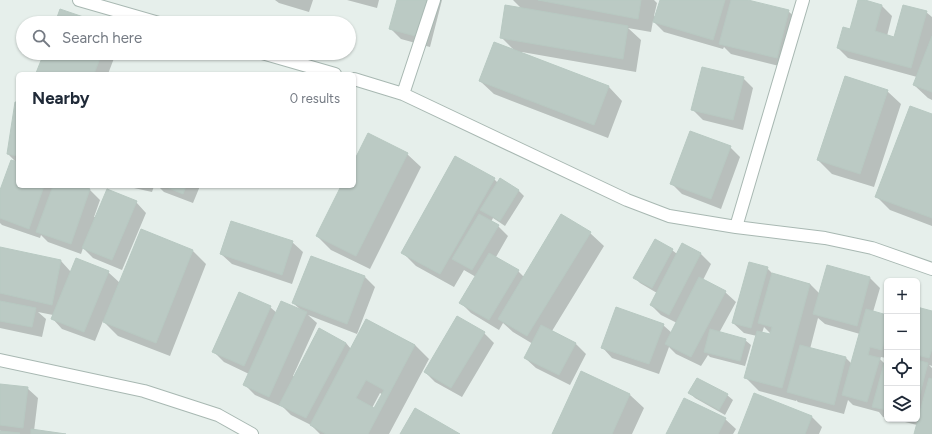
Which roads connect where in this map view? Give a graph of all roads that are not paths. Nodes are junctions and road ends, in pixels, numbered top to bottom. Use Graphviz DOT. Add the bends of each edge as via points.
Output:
graph roads {
  1 [pos="79,0"];
  2 [pos="434,0"];
  3 [pos="803,0"];
  4 [pos="135,16"];
  5 [pos="286,60"];
  6 [pos="328,72"];
  7 [pos="356,81"];
  8 [pos="403,94"];
  9 [pos="736,226"];
  10 [pos="932,269"];
  11 [pos="0,360"];
  12 [pos="252,434"];
  1 -- 4 [label="street"];
  2 -- 8 [label="street"];
  3 -- 9 [label="street"];
  5 -- 6 [label="street"];
  7 -- 8 [label="street"];
  8 -- 9 [label="street" via="627,200 669,216"];
  9 -- 10 [label="street" via="825,238 872,248"];
  11 -- 12 [label="street" via="144,391 218,415"];
}
